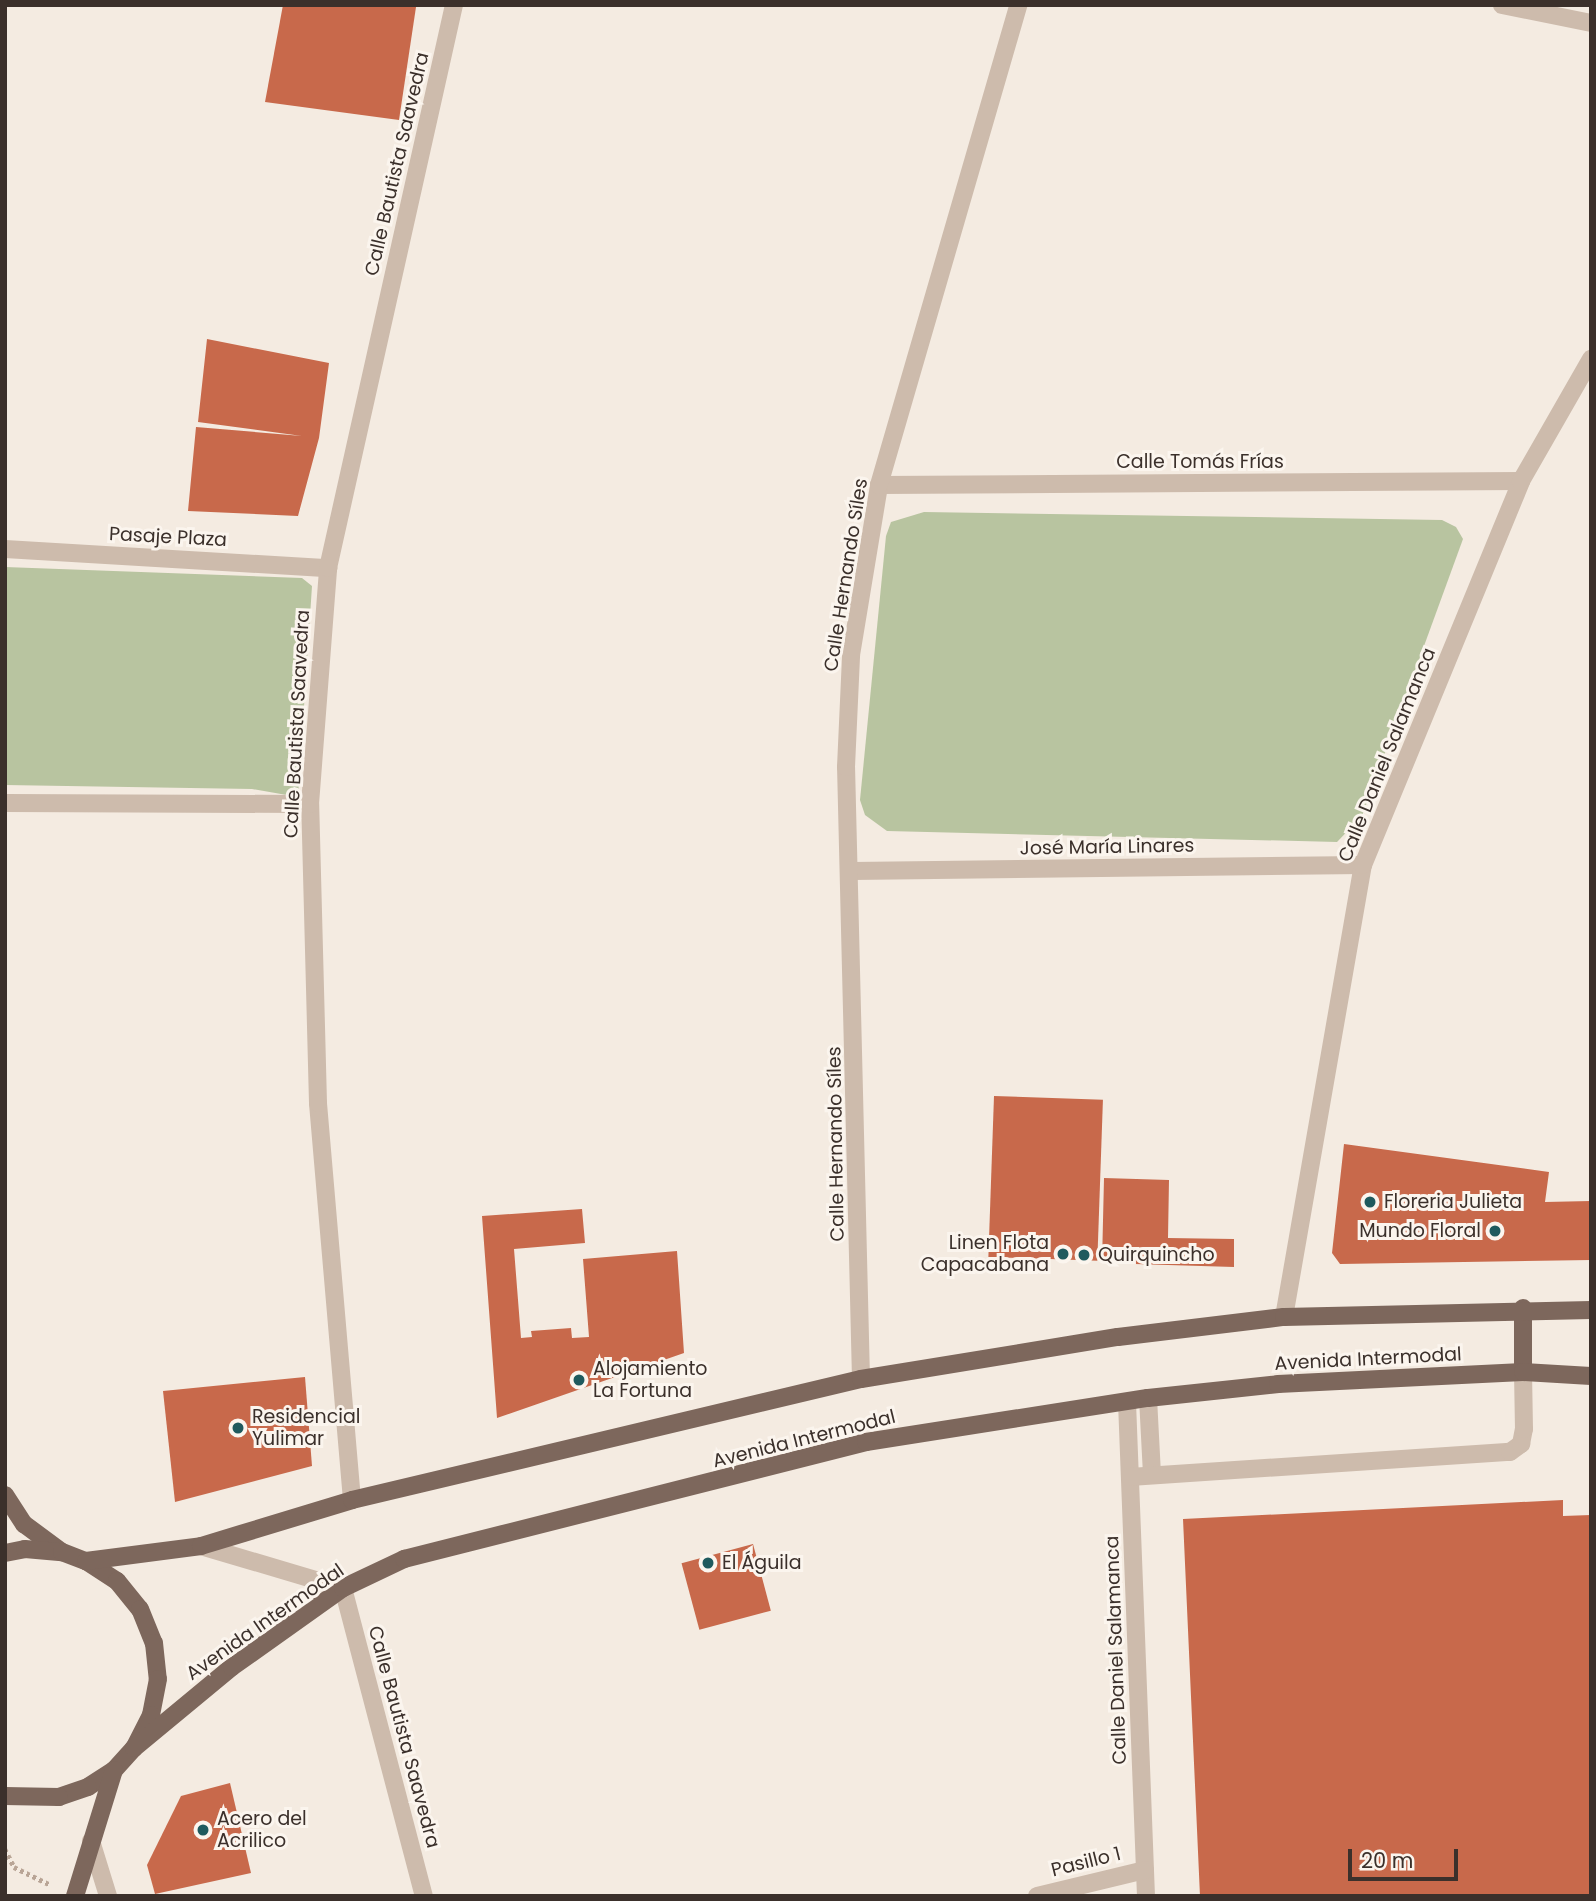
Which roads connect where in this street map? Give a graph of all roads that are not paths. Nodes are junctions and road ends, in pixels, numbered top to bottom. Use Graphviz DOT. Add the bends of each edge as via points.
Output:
graph roads {
  1 [pos="454,5"];
  2 [pos="1018,5"];
  3 [pos="1502,5"];
  4 [pos="1591,23"];
  5 [pos="1591,359"];
  6 [pos="1521,481"];
  7 [pos="879,485"];
  8 [pos="5,549"];
  9 [pos="328,568"];
  10 [pos="5,803"];
  11 [pos="310,804"];
  12 [pos="1363,866"];
  13 [pos="852,871"];
  14 [pos="1523,1308"];
  15 [pos="1591,1310"];
  16 [pos="1283,1317"];
  17 [pos="1523,1372"];
  18 [pos="1591,1376"];
  19 [pos="861,1379"];
  20 [pos="1148,1398"];
  21 [pos="1127,1402"];
  22 [pos="1152,1475"];
  23 [pos="1130,1476"];
  24 [pos="5,1495"];
  25 [pos="352,1500"];
  26 [pos="201,1546"];
  27 [pos="62,1552"];
  28 [pos="5,1553"];
  29 [pos="86,1561"];
  30 [pos="343,1588"];
  31 [pos="134,1748"];
  32 [pos="114,1770"];
  33 [pos="5,1796"];
  34 [pos="91,1841"];
  35 [pos="1145,1870"];
  36 [pos="76,1894"];
  37 [pos="108,1896"];
  38 [pos="424,1896"];
  39 [pos="1037,1896"];
  40 [pos="1146,1896"];
  1 -- 9 [label="street, Calle Bautista Saavedra"];
  2 -- 7 [label="street, Calle Hernando Síles"];
  3 -- 4 [label="street"];
  5 -- 6 [label="street, Calle Daniel Salamanca"];
  6 -- 7 [label="street, Calle Tomás Frías"];
  6 -- 12 [label="street, Calle Daniel Salamanca"];
  7 -- 13 [label="street, Calle Hernando Síles" via="851,654 846,767"];
  8 -- 9 [label="street, Pasaje Plaza"];
  9 -- 11 [label="street, Calle Bautista Saavedra"];
  10 -- 11 [label="street"];
  11 -- 25 [label="street, Calle Bautista Saavedra" via="318,1103"];
  12 -- 13 [label="street, José María Linares"];
  12 -- 16 [label="street, Calle Daniel Salamanca"];
  13 -- 19 [label="street, Calle Hernando Síles"];
  14 -- 15 [label="main road"];
  14 -- 16 [label="main road"];
  14 -- 17 [label="main road"];
  16 -- 19 [label="main road" via="1118,1337"];
  17 -- 18 [label="main road, Avenida Intermodal"];
  17 -- 20 [label="main road, Avenida Intermodal" via="1278,1384"];
  17 -- 22 [label="street" via="1524,1429 1521,1444 1510,1452"];
  19 -- 25 [label="main road"];
  20 -- 21 [label="main road, Avenida Intermodal"];
  20 -- 22 [label="street"];
  21 -- 23 [label="street, Calle Daniel Salamanca"];
  21 -- 30 [label="main road, Avenida Intermodal" via="866,1441 404,1559"];
  22 -- 23 [label="street"];
  23 -- 35 [label="street, Calle Daniel Salamanca"];
  24 -- 27 [label="main road" via="24,1524"];
  25 -- 26 [label="main road"];
  26 -- 29 [label="main road"];
  26 -- 30 [label="street"];
  27 -- 28 [label="main road" via="25,1549"];
  27 -- 29 [label="main road"];
  29 -- 31 [label="main road" via="117,1581 140,1609 154,1643 158,1679 151,1715"];
  30 -- 31 [label="main road, Avenida Intermodal" via="232,1667"];
  30 -- 38 [label="street, Calle Bautista Saavedra"];
  31 -- 32 [label="main road"];
  32 -- 33 [label="main road" via="88,1787 59,1797"];
  32 -- 34 [label="main road"];
  34 -- 36 [label="main road"];
  34 -- 37 [label="street"];
  35 -- 39 [label="street, Pasillo 1"];
  35 -- 40 [label="street, Calle Daniel Salamanca"];
}
